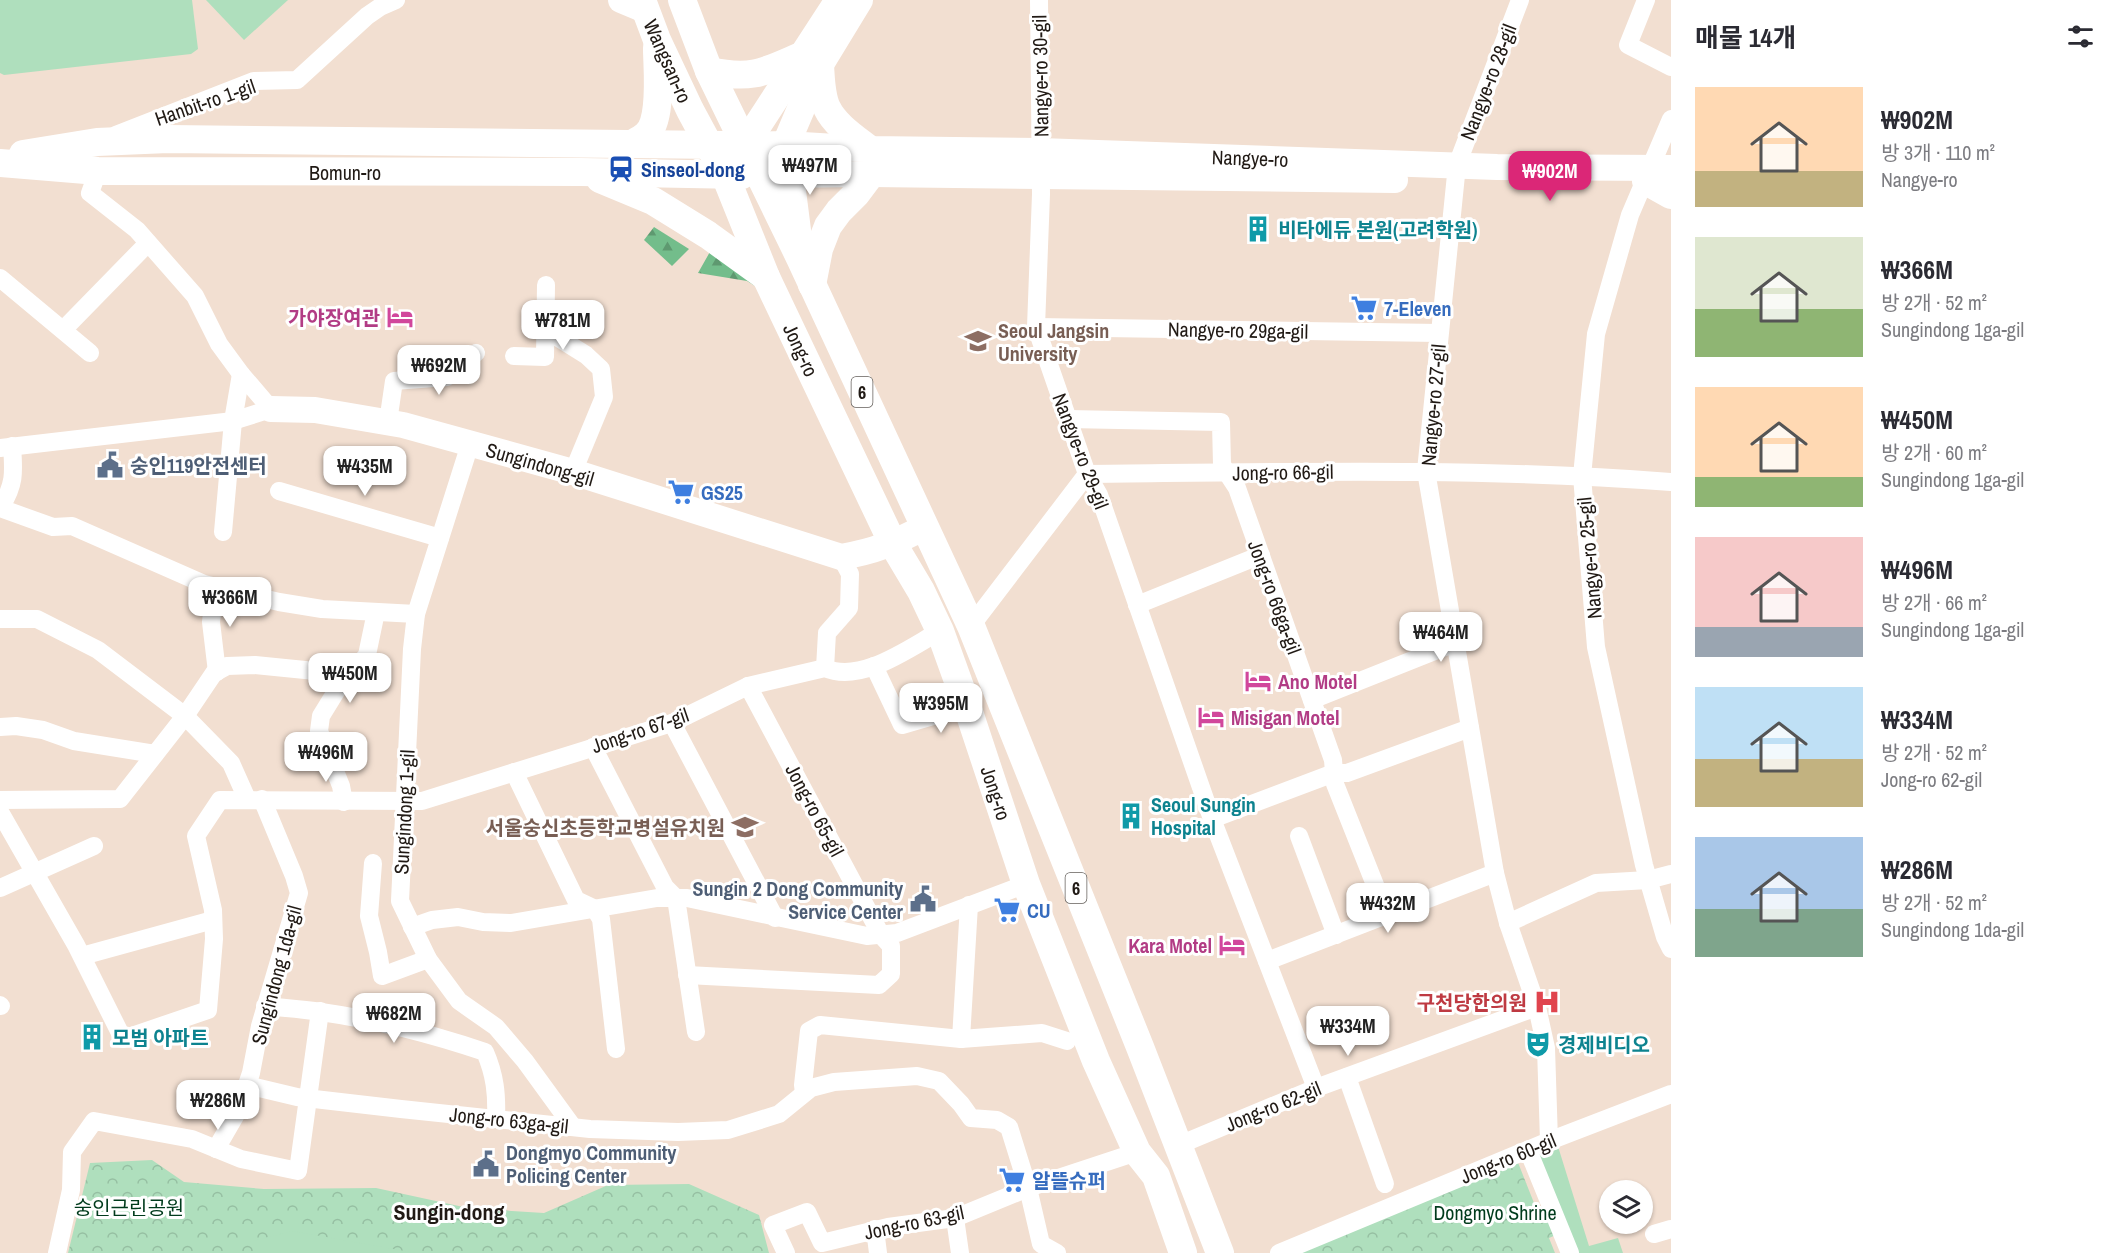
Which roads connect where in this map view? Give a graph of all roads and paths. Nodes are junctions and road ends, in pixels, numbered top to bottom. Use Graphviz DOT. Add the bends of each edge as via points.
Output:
graph roads {
  1 [pos="396,0"];
  2 [pos="682,0"];
  3 [pos="839,0"];
  4 [pos="860,0"];
  5 [pos="1039,0"];
  6 [pos="1520,0"];
  7 [pos="1646,0"];
  8 [pos="636,3"];
  9 [pos="657,40"];
  10 [pos="812,59"];
  11 [pos="1671,66"];
  12 [pos="710,71"];
  13 [pos="1671,119"];
  14 [pos="702,132"];
  15 [pos="97,142"];
  16 [pos="786,144"];
  17 [pos="630,145"];
  18 [pos="744,145"];
  19 [pos="1040,152"];
  20 [pos="0,158"];
  21 [pos="870,161"];
  22 [pos="0,163"];
  23 [pos="98,171"];
  24 [pos="581,172"];
  25 [pos="1456,172"];
  26 [pos="628,174"];
  27 [pos="1659,174"];
  28 [pos="724,175"];
  29 [pos="760,175"];
  30 [pos="791,175"];
  31 [pos="1041,177"];
  32 [pos="1671,195"];
  33 [pos="148,243"];
  34 [pos="800,258"];
  35 [pos="766,277"];
  36 [pos="0,279"];
  37 [pos="546,285"];
  38 [pos="812,285"];
  39 [pos="1036,327"];
  40 [pos="63,330"];
  41 [pos="546,330"];
  42 [pos="1439,333"];
  43 [pos="90,353"];
  44 [pos="476,353"];
  45 [pos="514,356"];
  46 [pos="241,374"];
  47 [pos="271,409"];
  48 [pos="1068,419"];
  49 [pos="233,421"];
  50 [pos="388,422"];
  51 [pos="470,444"];
  52 [pos="6,447"];
  53 [pos="1426,471"];
  54 [pos="573,472"];
  55 [pos="1228,473"];
  56 [pos="1088,474"];
  57 [pos="1582,476"];
  58 [pos="1671,482"];
  59 [pos="279,491"];
  60 [pos="0,508"];
  61 [pos="925,527"];
  62 [pos="223,532"];
  63 [pos="440,538"];
  64 [pos="893,544"];
  65 [pos="1261,555"];
  66 [pos="842,557"];
  67 [pos="214,586"];
  68 [pos="1137,605"];
  69 [pos="376,612"];
  70 [pos="416,614"];
  71 [pos="0,619"];
  72 [pos="971,626"];
  73 [pos="940,632"];
  74 [pos="1455,643"];
  75 [pos="361,663"];
  76 [pos="874,666"];
  77 [pos="825,668"];
  78 [pos="217,672"];
  79 [pos="748,686"];
  80 [pos="1312,700"];
  81 [pos="967,706"];
  82 [pos="185,716"];
  83 [pos="672,723"];
  84 [pos="0,727"];
  85 [pos="1470,728"];
  86 [pos="593,747"];
  87 [pos="155,754"];
  88 [pos="514,772"];
  89 [pos="1334,773"];
  90 [pos="254,799"];
  91 [pos="0,800"];
  92 [pos="344,802"];
  93 [pos="405,802"];
  94 [pos="0,812"];
  95 [pos="1212,819"];
  96 [pos="1299,836"];
  97 [pos="94,846"];
  98 [pos="373,863"];
  99 [pos="1495,873"];
  100 [pos="35,874"];
  101 [pos="1671,874"];
  102 [pos="1648,880"];
  103 [pos="1026,884"];
  104 [pos="0,888"];
  105 [pos="676,898"];
  106 [pos="969,905"];
  107 [pos="595,909"];
  108 [pos="1388,915"];
  109 [pos="775,918"];
  110 [pos="213,920"];
  111 [pos="1508,923"];
  112 [pos="412,927"];
  113 [pos="881,935"];
  114 [pos="1335,935"];
  115 [pos="1671,949"];
  116 [pos="82,956"];
  117 [pos="428,959"];
  118 [pos="1267,961"];
  119 [pos="687,975"];
  120 [pos="265,1006"];
  121 [pos="1537,1007"];
  122 [pos="320,1011"];
  123 [pos="696,1032"];
  124 [pos="961,1040"];
  125 [pos="1067,1041"];
  126 [pos="616,1049"];
  127 [pos="1347,1077"];
  128 [pos="247,1085"];
  129 [pos="1316,1088"];
  130 [pos="804,1093"];
  131 [pos="1671,1094"];
  132 [pos="308,1099"];
  133 [pos="496,1119"];
  134 [pos="573,1127"];
  135 [pos="1549,1141"];
  136 [pos="1180,1147"];
  137 [pos="216,1149"];
  138 [pos="1528,1150"];
  139 [pos="1137,1152"];
  140 [pos="1385,1184"];
  141 [pos="1028,1188"];
  142 [pos="955,1218"];
  143 [pos="875,1230"];
  144 [pos="57,1253"];
  145 [pos="786,1253"];
  146 [pos="878,1253"];
  147 [pos="960,1253"];
  148 [pos="1057,1253"];
  149 [pos="1183,1253"];
  150 [pos="1220,1253"];
  151 [pos="1279,1253"];
  152 [pos="1570,1253"];
  1 -- 15 [label="street, Hanbit-ro 1-gil" via="367,16 297,80 254,81"];
  2 -- 12 [label="main road, Wangsan-ro"];
  3 -- 10 [label="main road"];
  4 -- 10 [label="main road"];
  5 -- 19 [label="street, Nangye-ro 30-gil"];
  6 -- 25 [label="street, Nangye-ro 28-gil"];
  7 -- 11 [label="street" via="1628,45"];
  8 -- 9 [label="main road, Wangsan-ro"];
  9 -- 14 [label="main road, Wangsan-ro"];
  9 -- 17 [label="main road" via="653,126"];
  10 -- 12 [label="main road" via="760,74 731,76"];
  10 -- 16 [label="main road"];
  10 -- 18 [label="main road"];
  10 -- 21 [label="main road" via="827,108"];
  12 -- 18 [label="main road, Wangsan-ro"];
  13 -- 27 [label="street, Nangye-ro 25-gil"];
  14 -- 17 [label="main road, Bomun-ro" via="675,145"];
  14 -- 18 [label="main road, Bomun-ro"];
  14 -- 28 [label="main road, Wangsan-ro"];
  15 -- 17 [label="main road, Bomun-ro" via="275,139"];
  15 -- 20 [label="main road, Bomun-ro"];
  16 -- 18 [label="main road, Nangye-ro"];
  16 -- 21 [label="main road, Nangye-ro" via="828,147"];
  16 -- 29 [label="main road"];
  16 -- 30 [label="main road"];
  17 -- 26 [label="main road"];
  18 -- 28 [label="main road"];
  18 -- 29 [label="main road, Jong-ro"];
  19 -- 21 [label="main road, Nangye-ro"];
  19 -- 25 [label="main road, Nangye-ro"];
  19 -- 31 [label="street, Nangye-ro 29-gil"];
  21 -- 30 [label="main road, Nangye-ro" via="828,174"];
  21 -- 31 [label="main road, Nangye-ro"];
  21 -- 38 [label="main road" via="856,194 828,226"];
  22 -- 23 [label="main road, Bomun-ro"];
  23 -- 24 [label="main road, Bomun-ro"];
  23 -- 33 [label="street" via="90,193"];
  24 -- 26 [label="main road, Bomun-ro"];
  24 -- 35 [label="main road" via="653,201"];
  25 -- 27 [label="main road, Nangye-ro"];
  25 -- 31 [label="main road, Nangye-ro"];
  25 -- 42 [label="street, Nangye-ro 27-gil"];
  26 -- 28 [label="main road, Bomun-ro"];
  27 -- 32 [label="main road"];
  27 -- 57 [label="street, Nangye-ro 25-gil" via="1630,215 1596,334"];
  28 -- 29 [label="main road, Bomun-ro"];
  28 -- 35 [label="main road, Jong-ro / 6"];
  29 -- 30 [label="main road, Nangye-ro"];
  29 -- 34 [label="main road, Jong-ro / 6"];
  30 -- 34 [label="main road"];
  31 -- 39 [label="street, Nangye-ro 29-gil"];
  33 -- 40 [label="street"];
  33 -- 46 [label="street" via="195,296 219,344"];
  34 -- 38 [label="main road, Jong-ro / 6"];
  35 -- 64 [label="main road, Jong-ro / 6"];
  36 -- 40 [label="street"];
  37 -- 41 [label="street"];
  38 -- 61 [label="main road, Jong-ro / 6"];
  39 -- 42 [label="street, Nangye-ro 29ga-gil"];
  39 -- 48 [label="street, Nangye-ro 29-gil"];
  40 -- 43 [label="street"];
  41 -- 45 [label="street" via="545,357"];
  41 -- 54 [label="street" via="601,369 604,397"];
  42 -- 53 [label="street, Nangye-ro 27-gil"];
  44 -- 50 [label="street" via="450,368 447,377 394,381"];
  46 -- 47 [label="street"];
  46 -- 49 [label="street"];
  47 -- 49 [label="street, Sungindong-gil"];
  47 -- 50 [label="main road, Sungindong-gil" via="315,410"];
  48 -- 55 [label="street, Jong-ro 66ga-gil" via="1221,422 1222,465"];
  48 -- 56 [label="street, Nangye-ro 29-gil"];
  49 -- 52 [label="street, Sungindong-gil"];
  49 -- 62 [label="street"];
  50 -- 51 [label="main road, Sungindong-gil"];
  51 -- 54 [label="main road, Sungindong-gil"];
  51 -- 63 [label="street, Sungindong 1-gil"];
  52 -- 60 [label="street" via="14,478"];
  53 -- 55 [label="street, Jong-ro 66-gil"];
  53 -- 57 [label="street, Jong-ro 66-gil"];
  53 -- 74 [label="street, Nangye-ro 27-gil"];
  54 -- 66 [label="main road, Sungindong-gil"];
  55 -- 56 [label="street, Jong-ro 66-gil"];
  55 -- 65 [label="street, Jong-ro 66ga-gil"];
  56 -- 68 [label="street, Nangye-ro 29-gil"];
  56 -- 72 [label="street"];
  57 -- 58 [label="street, Jong-ro 66-gil"];
  57 -- 102 [label="street, Nangye-ro 25-gil" via="1596,647"];
  59 -- 63 [label="street"];
  60 -- 67 [label="street" via="53,527 72,526"];
  61 -- 64 [label="main road, Sungindong-gil"];
  61 -- 72 [label="main road, Jong-ro / 6"];
  63 -- 70 [label="street, Sungindong 1-gil"];
  64 -- 66 [label="main road, Sungindong-gil"];
  64 -- 73 [label="main road, Jong-ro / 6"];
  65 -- 68 [label="street"];
  65 -- 80 [label="street, Jong-ro 66ga-gil"];
  66 -- 77 [label="street" via="850,574 849,608 827,633"];
  67 -- 69 [label="street" via="321,609"];
  67 -- 78 [label="street" via="211,622"];
  68 -- 95 [label="street, Nangye-ro 29-gil"];
  69 -- 70 [label="street"];
  69 -- 75 [label="street" via="367,655"];
  70 -- 93 [label="street, Sungindong 1-gil"];
  71 -- 82 [label="street, Sungindong 1da-gil" via="37,619 98,650"];
  72 -- 136 [label="main road, Jong-ro / 6"];
  73 -- 76 [label="street, Jong-ro 67-gil"];
  73 -- 81 [label="main road, Jong-ro / 6"];
  74 -- 80 [label="street"];
  74 -- 85 [label="street, Nangye-ro 27-gil"];
  75 -- 78 [label="street" via="315,671 227,666"];
  75 -- 92 [label="street" via="321,716 319,732"];
  76 -- 77 [label="street, Jong-ro 67-gil" via="836,673"];
  76 -- 81 [label="street" via="902,725"];
  77 -- 79 [label="street, Jong-ro 67-gil"];
  78 -- 82 [label="street"];
  79 -- 83 [label="street, Jong-ro 67-gil"];
  79 -- 113 [label="street, Jong-ro 65-gil"];
  80 -- 89 [label="street, Jong-ro 66ga-gil"];
  81 -- 103 [label="main road, Jong-ro / 6"];
  82 -- 87 [label="street"];
  82 -- 90 [label="street, Sungindong 1da-gil" via="231,763"];
  83 -- 86 [label="street, Jong-ro 67-gil"];
  83 -- 109 [label="street"];
  84 -- 87 [label="street" via="43,730 74,741"];
  85 -- 89 [label="street" via="1347,773"];
  85 -- 99 [label="street, Nangye-ro 27-gil"];
  86 -- 88 [label="street, Jong-ro 67-gil"];
  86 -- 105 [label="street" via="665,887"];
  87 -- 91 [label="street" via="120,799"];
  88 -- 93 [label="street, Jong-ro 67-gil" via="422,801"];
  88 -- 107 [label="street" via="576,900"];
  89 -- 95 [label="street"];
  89 -- 108 [label="street, Jong-ro 66ga-gil"];
  90 -- 92 [label="street, Jong-ro 67-gil"];
  90 -- 110 [label="street, Jong-ro 67-gil" via="220,800 196,836"];
  90 -- 120 [label="street, Sungindong 1da-gil" via="299,893"];
  92 -- 93 [label="street, Jong-ro 67-gil"];
  93 -- 112 [label="street, Sungindong 1-gil" via="400,901"];
  94 -- 100 [label="street"];
  95 -- 118 [label="street, Nangye-ro 29-gil"];
  96 -- 114 [label="street"];
  97 -- 100 [label="street"];
  98 -- 117 [label="street" via="369,916 382,976"];
  99 -- 108 [label="street"];
  99 -- 111 [label="street, Nangye-ro 27-gil"];
  100 -- 104 [label="street"];
  100 -- 116 [label="street"];
  101 -- 102 [label="street"];
  102 -- 111 [label="street" via="1596,883"];
  102 -- 115 [label="street, Nangye-ro 25-gil"];
  103 -- 106 [label="street"];
  103 -- 139 [label="main road, Jong-ro / 6" via="1096,1061"];
  105 -- 107 [label="street"];
  105 -- 109 [label="street"];
  105 -- 119 [label="street"];
  106 -- 113 [label="street" via="897,933"];
  106 -- 124 [label="street"];
  107 -- 112 [label="street" via="511,923 458,917"];
  107 -- 126 [label="street" via="601,919"];
  108 -- 114 [label="street"];
  109 -- 113 [label="street" via="867,936"];
  110 -- 116 [label="street"];
  110 -- 116 [label="street" via="208,1010 123,1038"];
  111 -- 121 [label="street, Nangye-ro 27-gil"];
  112 -- 117 [label="street, Sungindong 1-gil"];
  113 -- 119 [label="street, Jong-ro 65-gil" via="891,946 891,974 879,985"];
  114 -- 118 [label="street"];
  117 -- 134 [label="street, Sungindong 1-gil" via="459,1001 496,1027"];
  118 -- 129 [label="street, Nangye-ro 29-gil"];
  119 -- 123 [label="street"];
  120 -- 122 [label="street"];
  120 -- 128 [label="street, Sungindong 1da-gil"];
  121 -- 127 [label="street, Jong-ro 62-gil"];
  121 -- 135 [label="street, Nangye-ro 27-gil" via="1546,1048"];
  122 -- 132 [label="street"];
  122 -- 133 [label="street" via="436,1036 485,1052 493,1071"];
  124 -- 125 [label="street" via="1042,1033"];
  124 -- 130 [label="street" via="820,1024 809,1032"];
  127 -- 129 [label="street, Jong-ro 62-gil"];
  127 -- 140 [label="street"];
  128 -- 132 [label="street, Jong-ro 63ga-gil"];
  128 -- 137 [label="street, Sungindong 1da-gil"];
  129 -- 136 [label="street, Jong-ro 62-gil"];
  130 -- 134 [label="street, Jong-ro 63ga-gil" via="779,1114 728,1130"];
  130 -- 141 [label="street, Jong-ro 63ga-gil" via="834,1082 917,1076 939,1081 971,1119 997,1120 1009,1127"];
  131 -- 135 [label="street, Jong-ro 60-gil"];
  132 -- 133 [label="street, Jong-ro 63ga-gil"];
  132 -- 137 [label="street" via="298,1171 241,1159"];
  133 -- 134 [label="street, Jong-ro 63ga-gil"];
  135 -- 138 [label="street, Jong-ro 60-gil"];
  136 -- 150 [label="main road, Jong-ro / 6"];
  137 -- 144 [label="street" via="192,1139 94,1121 72,1152 71,1190"];
  138 -- 151 [label="street, Jong-ro 60-gil"];
  138 -- 152 [label="street"];
  139 -- 141 [label="street, Jong-ro 63-gil"];
  139 -- 149 [label="main road, Jong-ro / 6" via="1156,1176"];
  141 -- 142 [label="street, Jong-ro 63-gil"];
  141 -- 148 [label="street" via="1041,1244"];
  142 -- 143 [label="street, Jong-ro 63-gil"];
  142 -- 147 [label="street"];
  143 -- 145 [label="street, Jong-ro 63-gil" via="822,1243 807,1212 773,1225"];
  143 -- 146 [label="street"];
}
